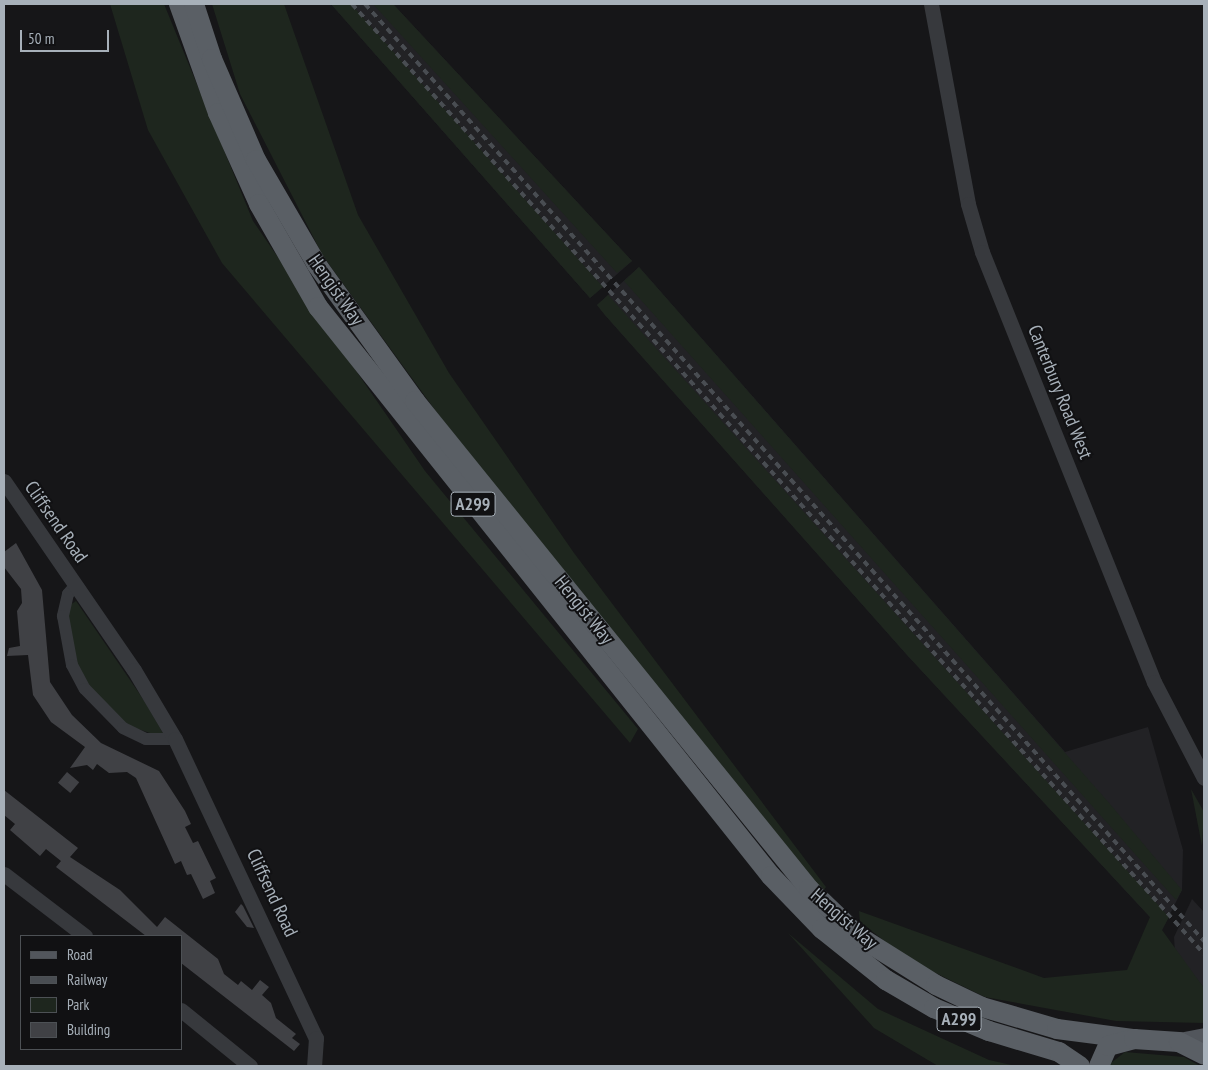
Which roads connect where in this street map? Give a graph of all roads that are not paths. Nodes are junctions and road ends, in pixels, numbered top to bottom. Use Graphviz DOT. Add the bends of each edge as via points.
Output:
graph roads {
  1 [pos="179,4"];
  2 [pos="194,4"];
  3 [pos="931,4"];
  4 [pos="4,481"];
  5 [pos="76,585"];
  6 [pos="175,739"];
  7 [pos="1204,778"];
  8 [pos="4,874"];
  9 [pos="84,935"];
  10 [pos="182,1011"];
  11 [pos="1204,1037"];
  12 [pos="1134,1039"];
  13 [pos="1179,1042"];
  14 [pos="1204,1054"];
  15 [pos="250,1066"];
  16 [pos="314,1066"];
  17 [pos="1080,1066"];
  18 [pos="1099,1066"];
  1 -- 17 [label="highway, Hengist Way / A299" via="218,113 255,195 318,307 771,876 822,929 886,980 934,1008 989,1031 1059,1052"];
  2 -- 12 [label="highway, Hengist Way / A299" via="212,59 256,160 317,265 415,401 809,889 866,941 936,985 982,1007 1057,1029"];
  3 -- 7 [label="street, Canterbury Road West" via="968,204 982,252 1154,682"];
  4 -- 5 [label="street, Cliffsend Road"];
  5 -- 6 [label="street, Cliffsend Road"];
  5 -- 6 [label="street, Cliffsend Road" via="68,594 64,625 72,665 85,689 123,728 146,739"];
  6 -- 16 [label="street, Cliffsend Road" via="316,1038"];
  8 -- 9 [label="street"];
  10 -- 15 [label="street"];
  11 -- 13 [label="main road"];
  12 -- 13 [label="highway, Hengist Way"];
  12 -- 18 [label="highway" via="1108,1046"];
  13 -- 14 [label="highway"];
}
